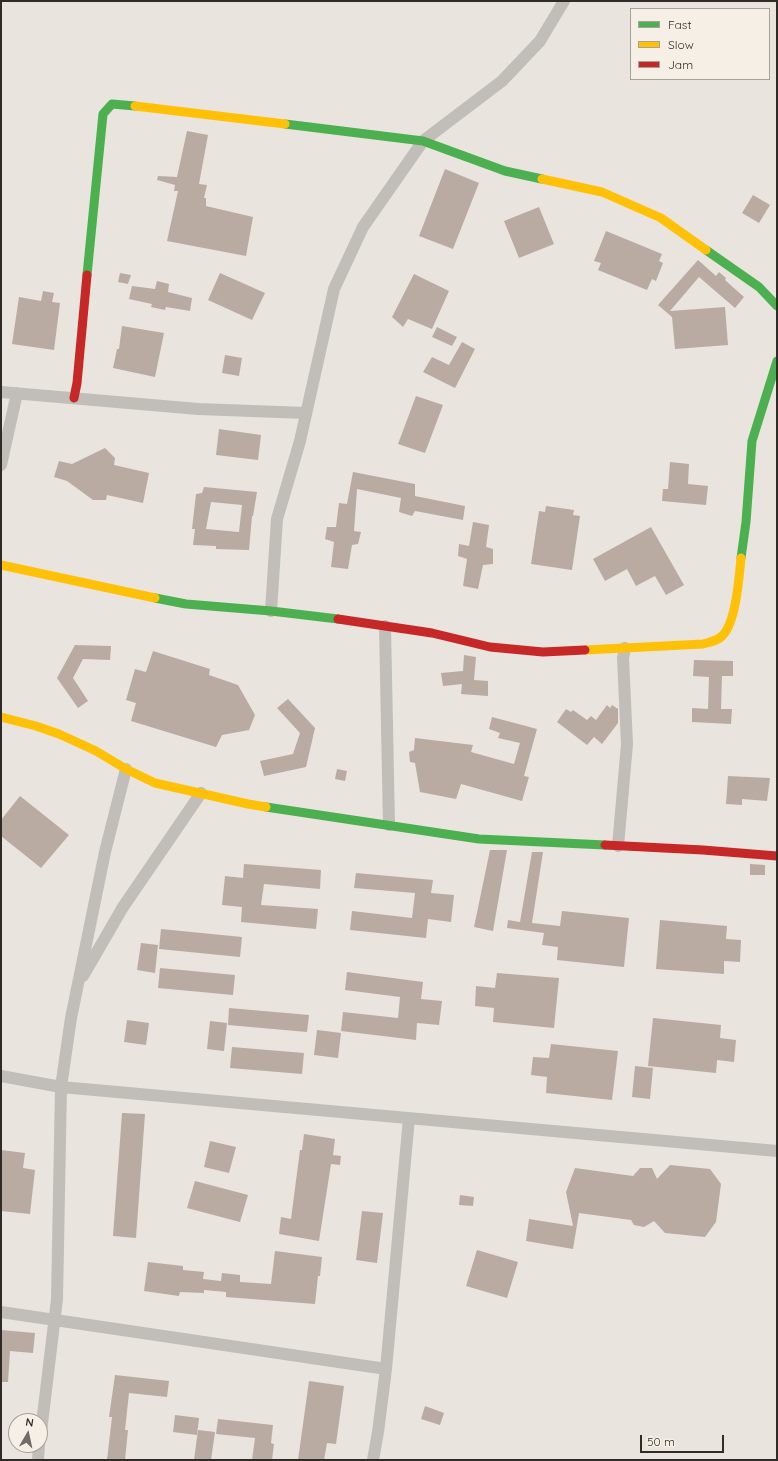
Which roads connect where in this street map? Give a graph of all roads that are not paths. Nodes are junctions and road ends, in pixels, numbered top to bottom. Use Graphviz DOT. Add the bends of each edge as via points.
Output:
graph roads {
  1 [pos="564,1"];
  2 [pos="423,141"];
  3 [pos="777,306"];
  4 [pos="777,361"];
  5 [pos="1,392"];
  6 [pos="17,393"];
  7 [pos="74,398"];
  8 [pos="306,413"];
  9 [pos="1,465"];
  10 [pos="1,565"];
  11 [pos="272,611"];
  12 [pos="385,626"];
  13 [pos="625,648"];
  14 [pos="1,717"];
  15 [pos="126,769"];
  16 [pos="201,793"];
  17 [pos="390,825"];
  18 [pos="618,846"];
  19 [pos="777,856"];
  20 [pos="78,986"];
  21 [pos="1,1076"];
  22 [pos="61,1087"];
  23 [pos="409,1118"];
  24 [pos="777,1150"];
  25 [pos="1,1312"];
  26 [pos="55,1320"];
  27 [pos="386,1369"];
  28 [pos="43,1413"];
  29 [pos="373,1460"];
  1 -- 2 [label="street" via="540,41 502,81"];
  2 -- 3 [label="street" via="505,171 602,192 661,218 759,287"];
  2 -- 7 [label="street" via="112,104 103,114"];
  2 -- 8 [label="street" via="363,227 334,289"];
  4 -- 13 [label="street" via="752,441 746,522 729,626 722,636 703,644"];
  5 -- 6 [label="street"];
  6 -- 7 [label="street"];
  6 -- 9 [label="street"];
  7 -- 8 [label="street" via="198,409"];
  8 -- 11 [label="street" via="277,519"];
  10 -- 11 [label="street" via="186,604"];
  11 -- 12 [label="street"];
  12 -- 13 [label="street" via="432,633 490,647 535,651"];
  12 -- 17 [label="street"];
  13 -- 18 [label="street" via="623,658 627,744"];
  14 -- 15 [label="street" via="59,734 96,751"];
  15 -- 16 [label="street" via="155,783"];
  15 -- 20 [label="street" via="105,852"];
  16 -- 17 [label="street" via="248,804"];
  16 -- 20 [label="street" via="124,908"];
  17 -- 18 [label="street" via="479,839"];
  18 -- 19 [label="street"];
  20 -- 22 [label="street"];
  21 -- 22 [label="street"];
  22 -- 23 [label="street"];
  22 -- 26 [label="street"];
  23 -- 24 [label="street"];
  23 -- 27 [label="street"];
  25 -- 26 [label="street"];
  26 -- 27 [label="street"];
  26 -- 28 [label="street"];
  27 -- 29 [label="street"];
}
